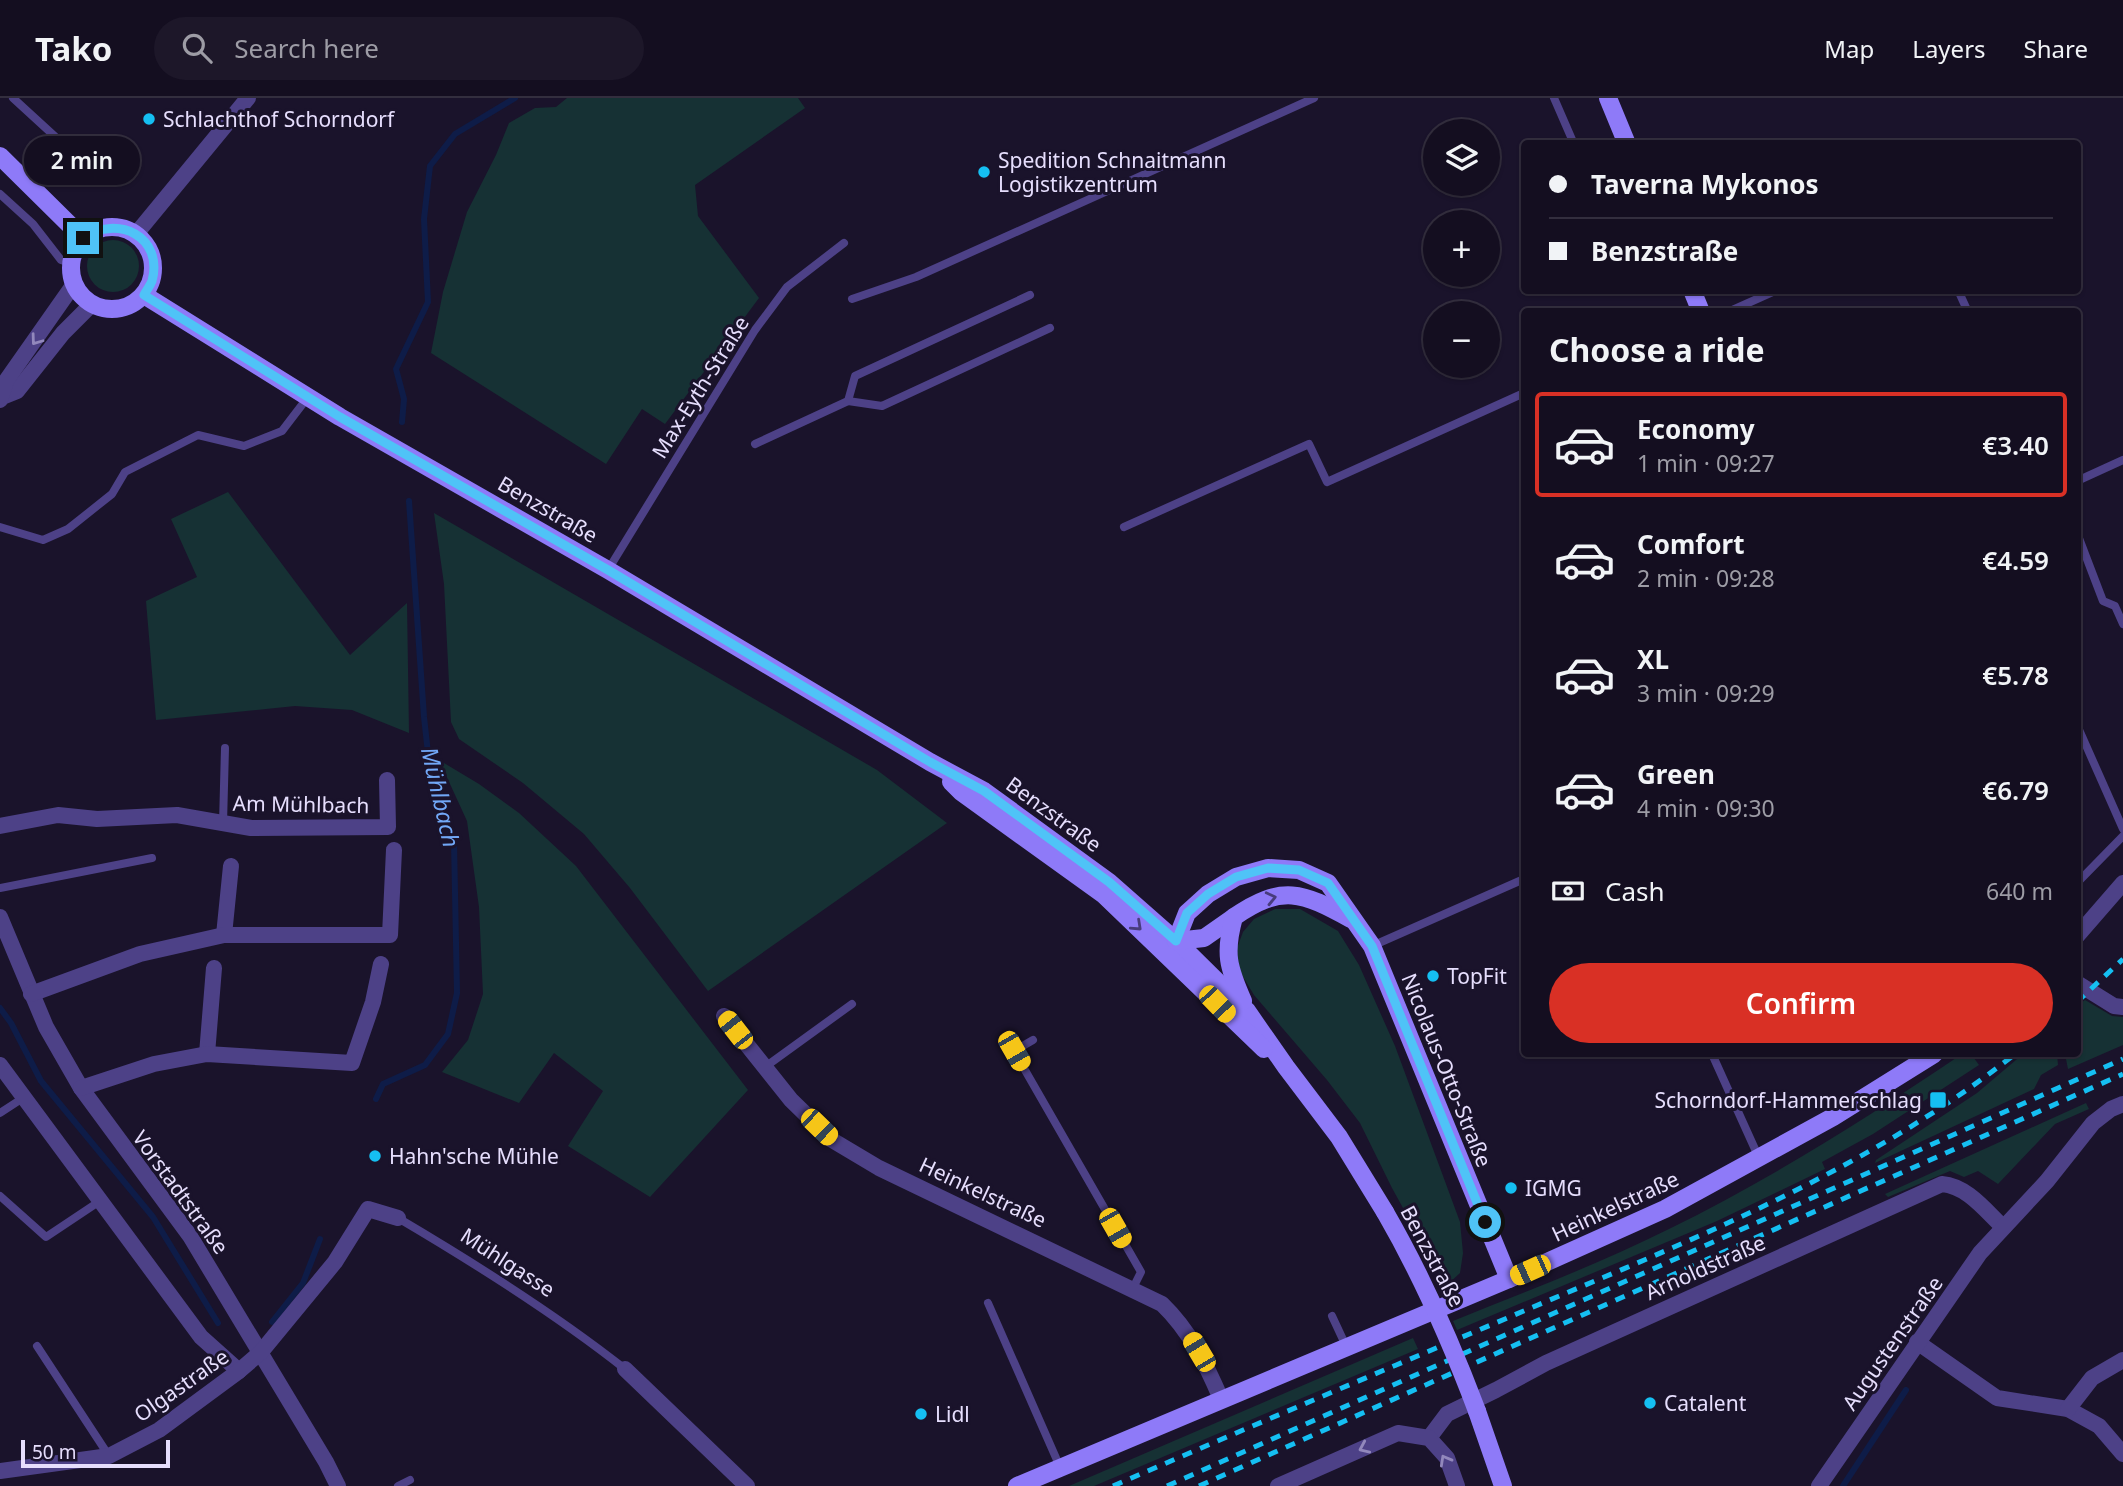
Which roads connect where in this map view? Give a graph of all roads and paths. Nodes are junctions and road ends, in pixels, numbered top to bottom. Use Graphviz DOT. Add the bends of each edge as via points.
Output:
graph roads {
  1 [pos="13,98"];
  2 [pos="248,98"];
  3 [pos="1314,98"];
  4 [pos="1554,98"];
  5 [pos="1608,98"];
  6 [pos="1572,140"];
  7 [pos="1626,140"];
  8 [pos="0,156"];
  9 [pos="96,175"];
  10 [pos="0,194"];
  11 [pos="136,234"];
  12 [pos="83,238"];
  13 [pos="844,243"];
  14 [pos="70,263"];
  15 [pos="74,284"];
  16 [pos="1768,294"];
  17 [pos="144,295"];
  18 [pos="1030,295"];
  19 [pos="852,299"];
  20 [pos="92,304"];
  21 [pos="1737,308"];
  22 [pos="1050,328"];
  23 [pos="1521,394"];
  24 [pos="309,397"];
  25 [pos="1,399"];
  26 [pos="848,401"];
  27 [pos="755,444"];
  28 [pos="2123,460"];
  29 [pos="2081,479"];
  30 [pos="0,527"];
  31 [pos="1124,527"];
  32 [pos="2081,543"];
  33 [pos="608,570"];
  34 [pos="2123,625"];
  35 [pos="2081,734"];
  36 [pos="225,748"];
  37 [pos="930,762"];
  38 [pos="387,780"];
  39 [pos="223,824"];
  40 [pos="0,826"];
  41 [pos="2123,829"];
  42 [pos="2123,836"];
  43 [pos="394,850"];
  44 [pos="152,858"];
  45 [pos="230,866"];
  46 [pos="2081,879"];
  47 [pos="1521,880"];
  48 [pos="2123,883"];
  49 [pos="0,888"];
  50 [pos="0,917"];
  51 [pos="1234,917"];
  52 [pos="1355,921"];
  53 [pos="2081,931"];
  54 [pos="224,935"];
  55 [pos="1176,941"];
  56 [pos="1372,946"];
  57 [pos="381,964"];
  58 [pos="214,968"];
  59 [pos="2081,985"];
  60 [pos="31,994"];
  61 [pos="852,1004"];
  62 [pos="2123,1007"];
  63 [pos="1247,1011"];
  64 [pos="724,1016"];
  65 [pos="1033,1040"];
  66 [pos="207,1054"];
  67 [pos="1713,1057"];
  68 [pos="1929,1057"];
  69 [pos="0,1065"];
  70 [pos="765,1068"];
  71 [pos="1286,1068"];
  72 [pos="81,1088"];
  73 [pos="23,1098"];
  74 [pos="2123,1104"];
  75 [pos="1,1114"];
  76 [pos="1759,1158"];
  77 [pos="0,1196"];
  78 [pos="100,1201"];
  79 [pos="398,1218"];
  80 [pos="2003,1227"];
  81 [pos="1509,1279"];
  82 [pos="1133,1288"];
  83 [pos="988,1303"];
  84 [pos="1332,1316"];
  85 [pos="1917,1342"];
  86 [pos="37,1346"];
  87 [pos="1346,1346"];
  88 [pos="261,1352"];
  89 [pos="2123,1360"];
  90 [pos="625,1369"];
  91 [pos="239,1371"];
  92 [pos="1222,1399"];
  93 [pos="2067,1409"];
  94 [pos="1429,1438"];
  95 [pos="2123,1454"];
  96 [pos="109,1456"];
  97 [pos="1060,1467"];
  98 [pos="0,1471"];
  99 [pos="410,1480"];
  100 [pos="1299,1482"];
  101 [pos="338,1486"];
  102 [pos="398,1486"];
  103 [pos="747,1486"];
  104 [pos="1017,1486"];
  105 [pos="1278,1486"];
  106 [pos="1457,1486"];
  107 [pos="1503,1486"];
  108 [pos="1819,1486"];
  1 -- 9 [label="lane"];
  2 -- 11 [label="street"];
  3 -- 19 [label="lane" via="916,277"];
  4 -- 6 [label="lane"];
  5 -- 7 [label="main road"];
  8 -- 12 [label="main road"];
  10 -- 14 [label="lane" via="33,224 61,260"];
  11 -- 12 [label="main road" via="111,226"];
  11 -- 17 [label="main road" via="148,246 153,262 152,281"];
  12 -- 14 [label="main road"];
  13 -- 33 [label="lane, Max-Eyth-Straße" via="787,287 755,330"];
  14 -- 15 [label="main road"];
  15 -- 20 [label="main road"];
  15 -- 25 [label="street, one-way" via="6,381"];
  16 -- 21 [label="lane"];
  17 -- 20 [label="main road" via="117,310"];
  17 -- 24 [label="main road, Benzstraße"];
  18 -- 26 [label="lane" via="855,376"];
  20 -- 25 [label="street" via="17,391"];
  22 -- 26 [label="lane" via="882,405"];
  23 -- 31 [label="lane" via="1327,481 1309,444"];
  24 -- 30 [label="lane" via="282,431 270,436 244,446 198,435 125,471 112,494 55,535 43,540"];
  24 -- 33 [label="main road, Benzstraße"];
  26 -- 27 [label="lane"];
  28 -- 29 [label="lane"];
  32 -- 34 [label="lane" via="2103,601 2115,606"];
  33 -- 37 [label="main road, Benzstraße"];
  35 -- 41 [label="lane"];
  36 -- 39 [label="lane"];
  37 -- 55 [label="main road, Benzstraße" via="984,791 1098,874"];
  37 -- 71 [label="main road, Benzstraße, one-way" via="961,792 1104,895"];
  38 -- 39 [label="street, Am Mühlbach" via="388,827"];
  39 -- 40 [label="street, Am Mühlbach" via="177,815 97,819 58,815"];
  42 -- 46 [label="lane"];
  43 -- 54 [label="street" via="390,935"];
  44 -- 49 [label="lane"];
  45 -- 54 [label="street"];
  47 -- 56 [label="lane"];
  48 -- 53 [label="street"];
  50 -- 60 [label="street, Vorstadtstraße"];
  51 -- 52 [label="main road, Nicolaus-Otto-Straße, one-way" via="1255,902 1276,895 1316,900"];
  51 -- 55 [label="main road, Nicolaus-Otto-Straße" via="1204,938"];
  51 -- 63 [label="main road" via="1226,943 1231,974"];
  52 -- 55 [label="main road, Nicolaus-Otto-Straße" via="1328,883 1299,870 1268,868 1236,877 1208,894 1187,913"];
  52 -- 56 [label="main road, Nicolaus-Otto-Straße"];
  54 -- 60 [label="street" via="140,954"];
  55 -- 63 [label="main road, Benzstraße"];
  56 -- 81 [label="main road, Nicolaus-Otto-Straße"];
  57 -- 66 [label="street" via="352,1063"];
  58 -- 66 [label="street"];
  59 -- 62 [label="street"];
  60 -- 72 [label="street, Vorstadtstraße"];
  61 -- 70 [label="lane"];
  63 -- 71 [label="main road, Benzstraße"];
  64 -- 70 [label="street, Heinkelstraße"];
  65 -- 82 [label="lane" via="1014,1051 1140,1272"];
  66 -- 72 [label="street" via="154,1063"];
  67 -- 76 [label="lane"];
  68 -- 76 [label="main road, Heinkelstraße"];
  69 -- 73 [label="street"];
  70 -- 82 [label="street, Heinkelstraße" via="832,1140 879,1168"];
  71 -- 107 [label="main road, Benzstraße, bridge" via="1339,1137 1414,1264 1446,1332"];
  72 -- 88 [label="street, Vorstadtstraße" via="190,1236"];
  73 -- 75 [label="lane"];
  73 -- 78 [label="street"];
  74 -- 80 [label="street, Augustenstraße" via="2093,1123"];
  76 -- 81 [label="main road, Heinkelstraße" via="1665,1209"];
  77 -- 78 [label="lane" via="46,1237"];
  78 -- 91 [label="street" via="201,1337"];
  79 -- 88 [label="street, Mühlgasse" via="368,1209 335,1262"];
  79 -- 90 [label="lane, Mühlgasse" via="577,1331"];
  80 -- 85 [label="street, Augustenstraße"];
  80 -- 94 [label="street, Arnoldstraße" via="1962,1189 1942,1184 1546,1363 1447,1414"];
  81 -- 87 [label="main road, Heinkelstraße"];
  82 -- 92 [label="street, Heinkelstraße" via="1162,1304 1180,1322"];
  83 -- 97 [label="lane"];
  84 -- 87 [label="lane"];
  85 -- 93 [label="street" via="1997,1398"];
  85 -- 108 [label="street, Augustenstraße"];
  86 -- 96 [label="lane"];
  87 -- 92 [label="main road, Heinkelstraße"];
  88 -- 91 [label="street, Olgastraße"];
  88 -- 101 [label="street, Vorstadtstraße"];
  89 -- 93 [label="street" via="2092,1378"];
  90 -- 103 [label="street, Mühlgasse"];
  91 -- 96 [label="street, Olgastraße" via="159,1430"];
  92 -- 97 [label="main road, Heinkelstraße"];
  93 -- 95 [label="street" via="2099,1426"];
  94 -- 100 [label="street, one-way" via="1398,1433"];
  106 -- 94 [label="street, one-way" via="1447,1458"];
  96 -- 98 [label="street, Olgastraße"];
  97 -- 104 [label="main road, Heinkelstraße"];
  99 -- 102 [label="lane"];
  100 -- 105 [label="street"];
}
